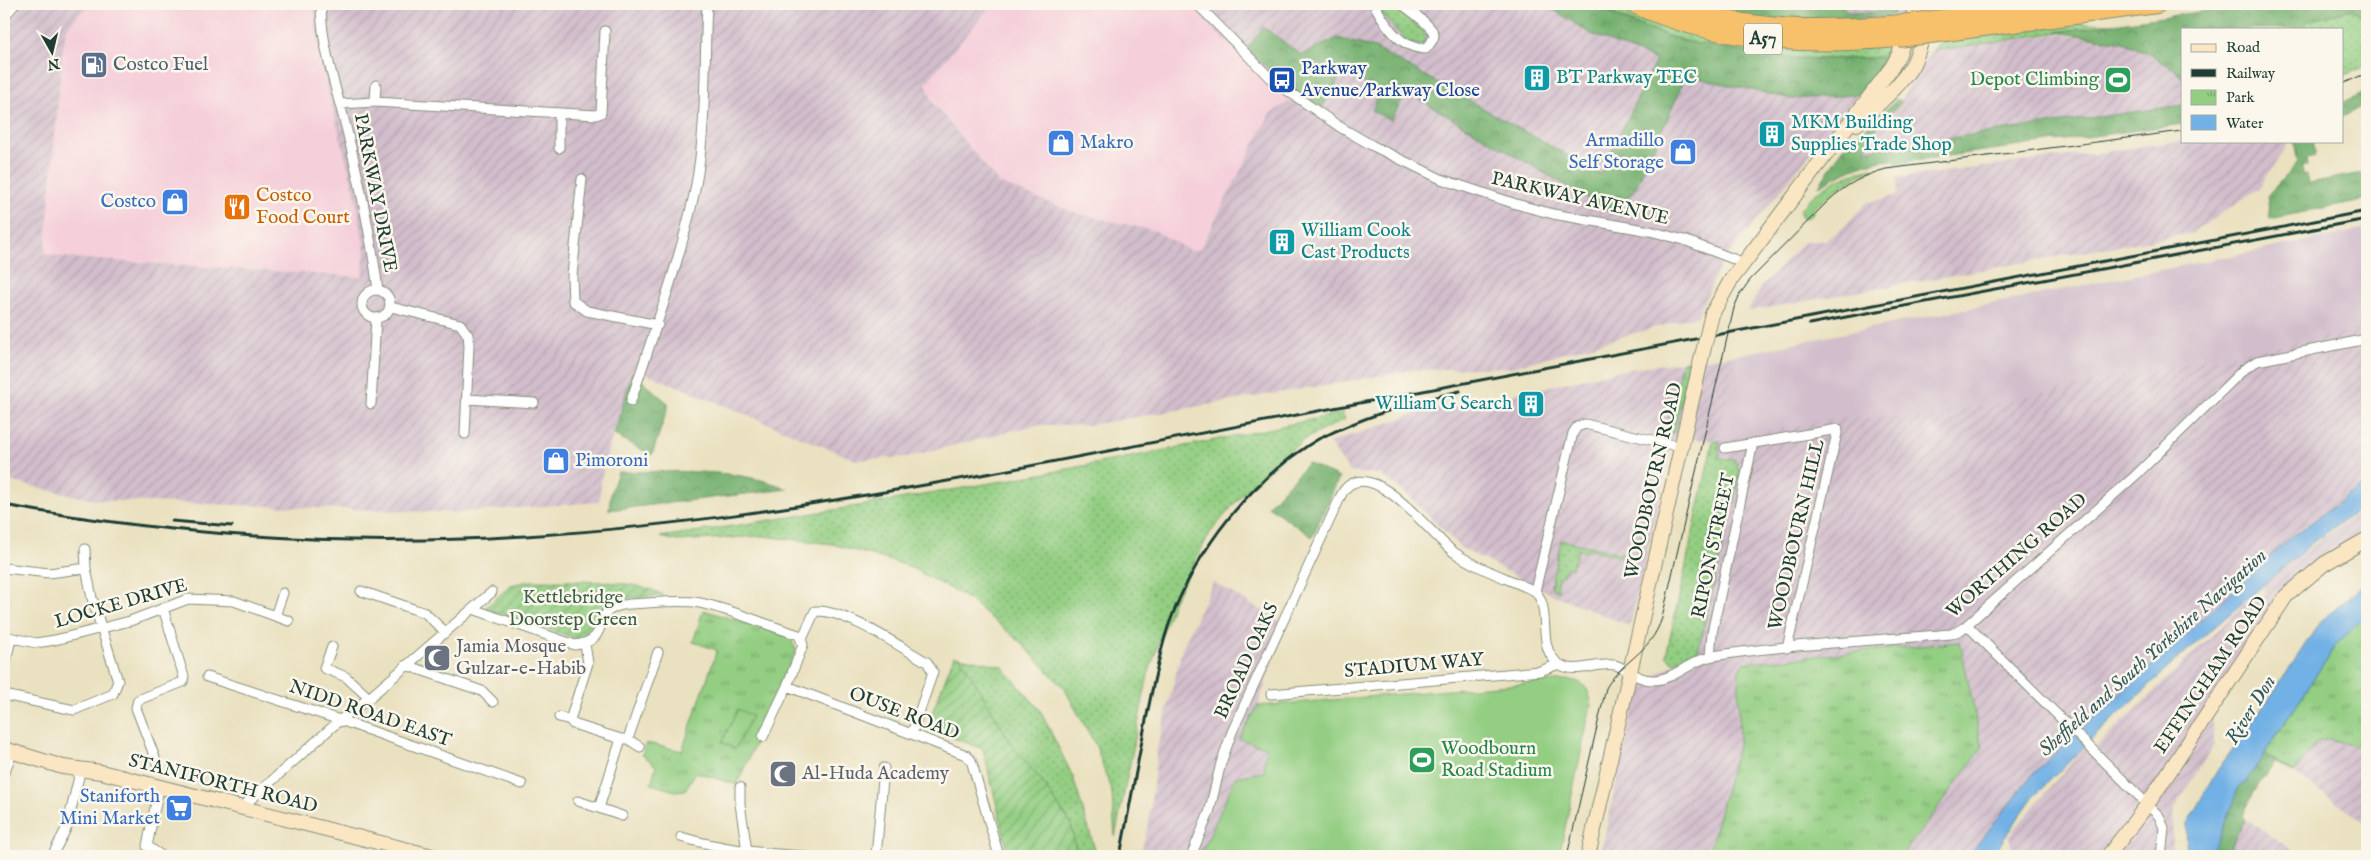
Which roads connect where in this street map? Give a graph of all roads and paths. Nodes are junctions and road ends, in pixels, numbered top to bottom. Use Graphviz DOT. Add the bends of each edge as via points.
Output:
graph roads {
  1 [pos="15,4"];
  2 [pos="321,4"];
  3 [pos="707,4"];
  4 [pos="1196,4"];
  5 [pos="1374,4"];
  6 [pos="1402,4"];
  7 [pos="1634,4"];
  8 [pos="1668,4"];
  9 [pos="1918,4"];
  10 [pos="1992,4"];
  11 [pos="2056,4"];
  12 [pos="2157,4"];
  13 [pos="4,17"];
  14 [pos="1938,18"];
  15 [pos="1905,28"];
  16 [pos="605,31"];
  17 [pos="376,85"];
  18 [pos="374,102"];
  19 [pos="340,104"];
  20 [pos="560,113"];
  21 [pos="559,148"];
  22 [pos="1831,149"];
  23 [pos="582,179"];
  24 [pos="1744,263"];
  25 [pos="378,290"];
  26 [pos="391,307"];
  27 [pos="376,319"];
  28 [pos="658,325"];
  29 [pos="2367,339"];
  30 [pos="467,399"];
  31 [pos="632,401"];
  32 [pos="534,402"];
  33 [pos="371,404"];
  34 [pos="465,434"];
  35 [pos="1753,443"];
  36 [pos="1681,447"];
  37 [pos="1725,448"];
  38 [pos="2367,538"];
  39 [pos="85,549"];
  40 [pos="4,568"];
  41 [pos="86,568"];
  42 [pos="361,590"];
  43 [pos="1535,591"];
  44 [pos="492,592"];
  45 [pos="283,593"];
  46 [pos="163,608"];
  47 [pos="473,609"];
  48 [pos="275,616"];
  49 [pos="290,621"];
  50 [pos="1967,626"];
  51 [pos="101,628"];
  52 [pos="445,632"];
  53 [pos="7,638"];
  54 [pos="802,639"];
  55 [pos="585,644"];
  56 [pos="332,647"];
  57 [pos="1787,648"];
  58 [pos="658,652"];
  59 [pos="1710,656"];
  60 [pos="1559,664"];
  61 [pos="406,665"];
  62 [pos="4,669"];
  63 [pos="1629,674"];
  64 [pos="208,678"];
  65 [pos="787,686"];
  66 [pos="1271,694"];
  67 [pos="4,695"];
  68 [pos="369,698"];
  69 [pos="493,702"];
  70 [pos="560,717"];
  71 [pos="340,720"];
  72 [pos="570,720"];
  73 [pos="912,733"];
  74 [pos="763,737"];
  75 [pos="625,739"];
  76 [pos="640,747"];
  77 [pos="9,750"];
  78 [pos="157,763"];
  79 [pos="81,768"];
  80 [pos="884,768"];
  81 [pos="4,774"];
  82 [pos="522,784"];
  83 [pos="740,787"];
  84 [pos="159,788"];
  85 [pos="578,802"];
  86 [pos="2147,805"];
  87 [pos="599,808"];
  88 [pos="240,809"];
  89 [pos="622,816"];
  90 [pos="681,837"];
  91 [pos="746,854"];
  92 [pos="52,856"];
  93 [pos="162,856"];
  94 [pos="432,856"];
  95 [pos="804,856"];
  96 [pos="876,856"];
  97 [pos="999,856"];
  98 [pos="1191,856"];
  99 [pos="1588,856"];
  100 [pos="2108,856"];
  101 [pos="2162,856"];
  1 -- 13 [label="street"];
  2 -- 19 [label="street, PARKWAY DRIVE" via="323,29"];
  3 -- 28 [label="street" via="702,139 695,188"];
  4 -- 24 [label="street, PARKWAY AVENUE" via="1272,80 1373,146 1424,170 1508,202 1553,214 1659,233"];
  5 -- 6 [label="street" via="1386,26 1407,44 1426,49 1434,34 1431,28"];
  7 -- 15 [label="highway, A57" via="1706,29 1766,40 1841,42"];
  8 -- 15 [label="highway, A57" via="1723,20 1791,29"];
  9 -- 22 [label="street, WOODBOURN ROAD" via="1896,60"];
  10 -- 14 [label="highway"];
  11 -- 14 [label="highway, A57"];
  12 -- 14 [label="highway, A57"];
  14 -- 15 [label="highway, A57, bridge"];
  14 -- 15 [label="highway, A57, bridge"];
  14 -- 22 [label="street, WOODBOURN ROAD" via="1910,70"];
  16 -- 20 [label="street, PARKWAY DRIVE" via="601,113"];
  17 -- 18 [label="street, PARKWAY DRIVE"];
  18 -- 19 [label="street, PARKWAY DRIVE"];
  18 -- 20 [label="street, PARKWAY DRIVE"];
  19 -- 25 [label="street, PARKWAY DRIVE" via="370,233"];
  20 -- 21 [label="street"];
  22 -- 24 [label="street, WOODBOURN ROAD"];
  23 -- 28 [label="street" via="572,276 573,301 587,311"];
  24 -- 36 [label="street, WOODBOURN ROAD, bridge" via="1712,314"];
  25 -- 26 [label="street, PARKWAY DRIVE" via="386,294"];
  25 -- 27 [label="street, PARKWAY DRIVE" via="366,294 362,301 365,313"];
  26 -- 27 [label="street" via="384,317"];
  26 -- 30 [label="street" via="465,328 469,345"];
  27 -- 33 [label="street"];
  28 -- 31 [label="street"];
  29 -- 50 [label="street, WORTHING ROAD" via="2257,361 2243,370 2136,475"];
  30 -- 32 [label="street"];
  30 -- 34 [label="street"];
  35 -- 37 [label="street"];
  35 -- 57 [label="street, WOODBOURN HILL" via="1838,429"];
  35 -- 59 [label="street, RIPON STREET" via="1712,633"];
  36 -- 43 [label="street" via="1585,424 1578,427 1573,433"];
  36 -- 63 [label="street, WOODBOURN ROAD"];
  38 -- 86 [label="street, EFFINGHAM ROAD" via="2324,564 2286,596"];
  39 -- 41 [label="street"];
  40 -- 41 [label="street" via="49,573"];
  41 -- 51 [label="street"];
  42 -- 52 [label="street" via="425,613"];
  43 -- 60 [label="street" via="1542,599 1550,653"];
  43 -- 98 [label="street, BROAD OAKS" via="1456,554 1380,486 1364,481 1348,486 1232,732 1209,813"];
  44 -- 47 [label="street"];
  45 -- 48 [label="street"];
  46 -- 48 [label="street, LOCKE DRIVE" via="188,598 212,598 234,601"];
  46 -- 51 [label="street, LOCKE DRIVE"];
  46 -- 78 [label="street" via="184,677 183,682 138,700 136,708"];
  47 -- 52 [label="street"];
  47 -- 55 [label="street" via="576,645"];
  48 -- 49 [label="street, LOCKE DRIVE"];
  50 -- 57 [label="street, WORTHING ROAD" via="1951,634"];
  50 -- 86 [label="street"];
  51 -- 53 [label="street, LOCKE DRIVE" via="36,643"];
  51 -- 67 [label="street" via="118,681 114,694 74,710"];
  52 -- 61 [label="street"];
  53 -- 62 [label="street"];
  54 -- 55 [label="street" via="799,635 700,603 679,602 627,604 613,608 602,621 598,634"];
  54 -- 65 [label="street" via="803,645"];
  54 -- 73 [label="street" via="815,610 826,610 864,626 927,662 933,672"];
  55 -- 72 [label="street" via="588,662"];
  56 -- 68 [label="street" via="324,668 346,677"];
  57 -- 59 [label="street, WORTHING ROAD"];
  58 -- 75 [label="street"];
  59 -- 63 [label="street, WORTHING ROAD" via="1658,680"];
  60 -- 63 [label="street, WORTHING ROAD" via="1576,668 1614,665"];
  60 -- 66 [label="street, STADIUM WAY" via="1540,671"];
  61 -- 68 [label="street"];
  61 -- 69 [label="street" via="482,691"];
  63 -- 99 [label="street, WOODBOURN ROAD"];
  64 -- 71 [label="street, NIDD ROAD EAST"];
  65 -- 73 [label="street, OUSE ROAD"];
  65 -- 74 [label="street"];
  68 -- 71 [label="street"];
  70 -- 72 [label="street"];
  71 -- 82 [label="street, NIDD ROAD EAST"];
  71 -- 88 [label="street"];
  72 -- 75 [label="street" via="573,724"];
  73 -- 97 [label="street, OUSE ROAD" via="971,760"];
  75 -- 76 [label="street"];
  75 -- 87 [label="street"];
  77 -- 79 [label="street, STANIFORTH ROAD" via="55,765"];
  77 -- 81 [label="street"];
  79 -- 84 [label="street, STANIFORTH ROAD"];
  79 -- 92 [label="street" via="67,827"];
  80 -- 96 [label="street"];
  83 -- 91 [label="street"];
  84 -- 88 [label="street, STANIFORTH ROAD"];
  84 -- 93 [label="street" via="148,846"];
  85 -- 87 [label="street"];
  86 -- 100 [label="street, EFFINGHAM ROAD"];
  86 -- 101 [label="street" via="2159,816 2164,828"];
  87 -- 89 [label="street"];
  88 -- 94 [label="street, STANIFORTH ROAD"];
  90 -- 91 [label="street"];
  91 -- 95 [label="street"];
}
